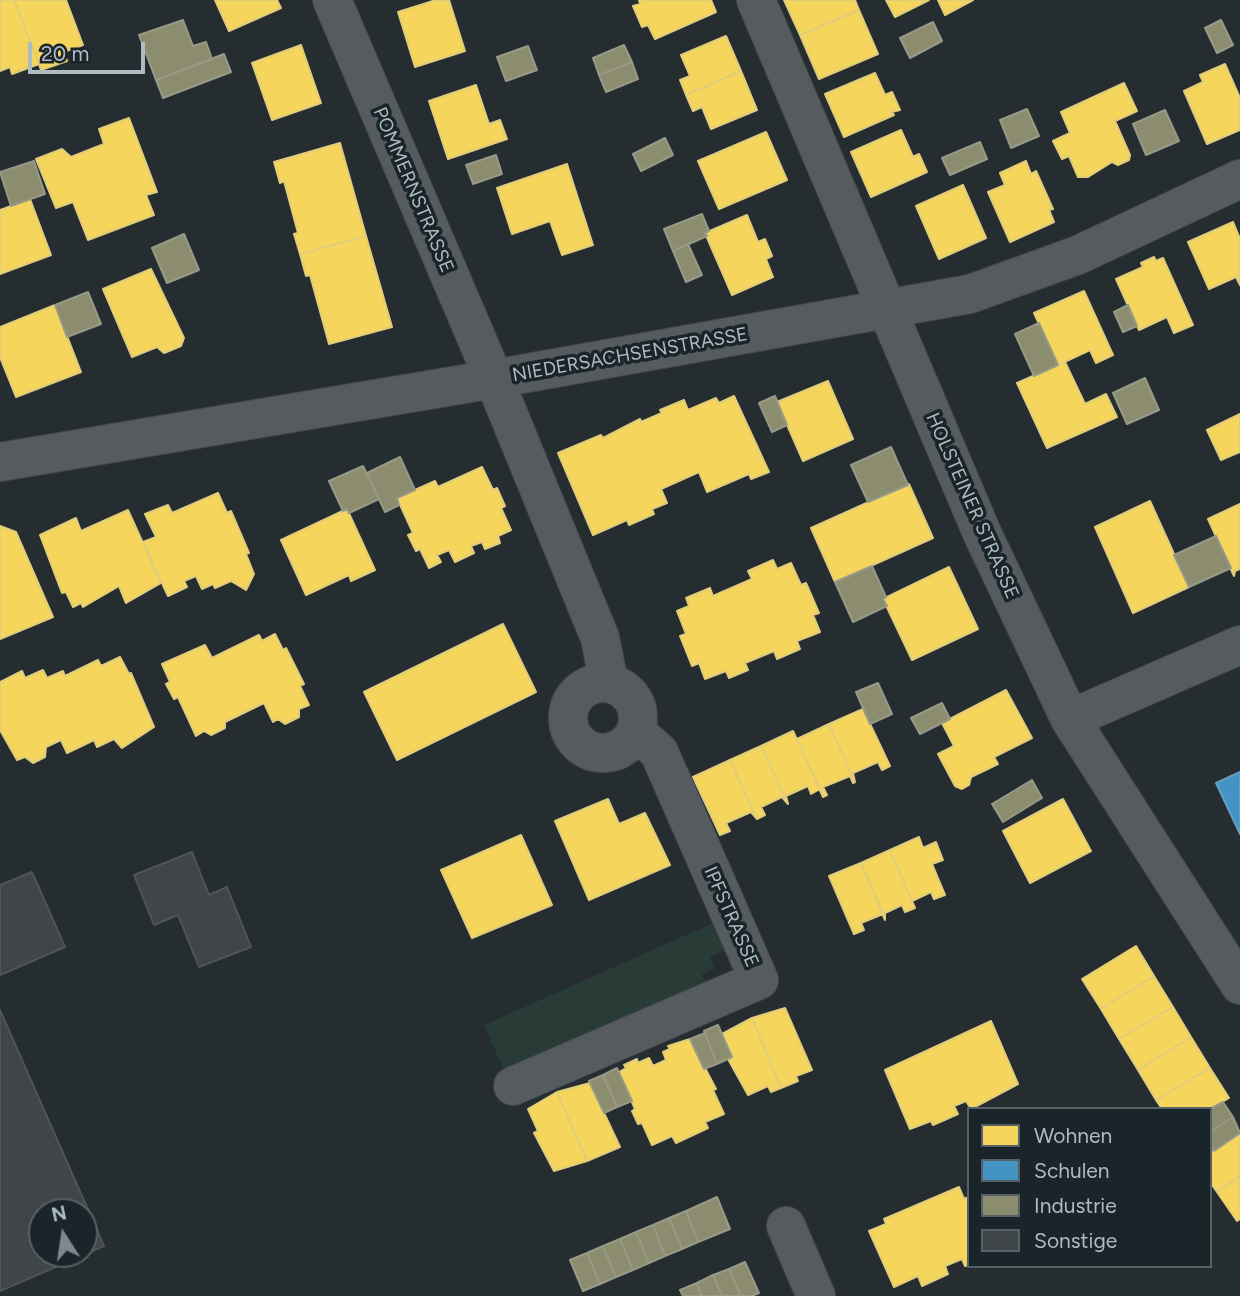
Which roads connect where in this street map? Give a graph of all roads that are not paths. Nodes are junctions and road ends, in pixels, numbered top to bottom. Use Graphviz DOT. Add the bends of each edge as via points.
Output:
graph roads {
  1 [pos="332,0"];
  2 [pos="756,0"];
  3 [pos="1240,179"];
  4 [pos="886,310"];
  5 [pos="494,379"];
  6 [pos="0,462"];
  7 [pos="1240,645"];
  8 [pos="609,683"];
  9 [pos="1070,719"];
  10 [pos="636,732"];
  11 [pos="1240,985"];
  12 [pos="513,1086"];
  13 [pos="786,1226"];
  14 [pos="816,1296"];
  1 -- 5 [label="street, POMMERNSTRASSE"];
  2 -- 4 [label="street, HOLSTEINER STRASSE"];
  3 -- 4 [label="street, NIEDERSACHSENSTRASSE" via="1083,253 1016,278 970,294"];
  4 -- 5 [label="street, NIEDERSACHSENSTRASSE"];
  4 -- 9 [label="street, HOLSTEINER STRASSE" via="982,533"];
  5 -- 6 [label="street, NIEDERSACHSENSTRASSE"];
  5 -- 8 [label="street" via="600,638"];
  7 -- 9 [label="street"];
  8 -- 10 [label="street" via="629,694 636,705"];
  8 -- 10 [label="street" via="585,688 574,698 568,727 575,741 587,751 601,754 628,744"];
  9 -- 11 [label="street, HOLSTEINER STRASSE"];
  10 -- 12 [label="street, IPFSTRASSE" via="659,752 759,980"];
  13 -- 14 [label="street"];
}
